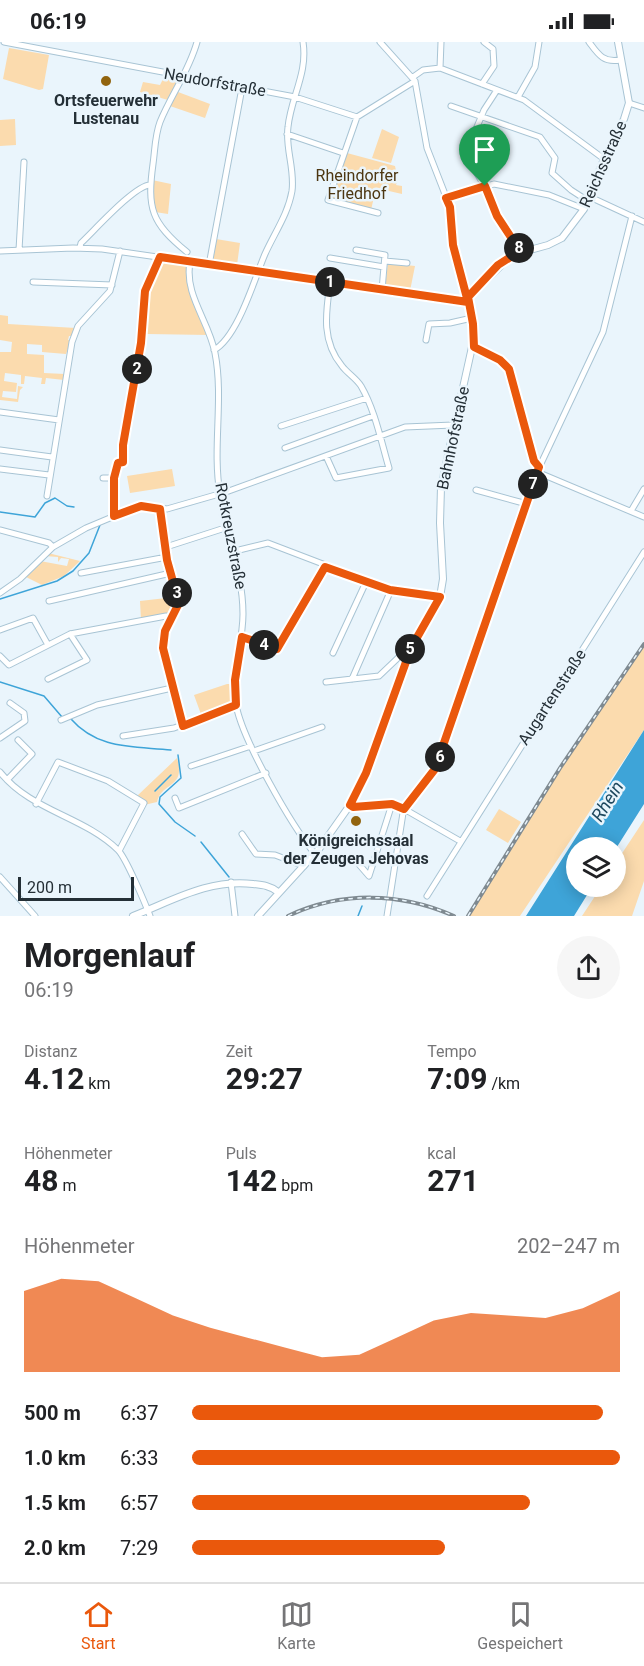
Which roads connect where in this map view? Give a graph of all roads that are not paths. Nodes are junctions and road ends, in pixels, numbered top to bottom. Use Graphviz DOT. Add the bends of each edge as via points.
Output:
graph roads {
  1 [pos="4,42"];
  2 [pos="197,42"];
  3 [pos="303,42"];
  4 [pos="380,42"];
  5 [pos="441,42"];
  6 [pos="484,42"];
  7 [pos="539,42"];
  8 [pos="589,42"];
  9 [pos="618,42"];
  10 [pos="620,60"];
  11 [pos="441,68"];
  12 [pos="184,76"];
  13 [pos="414,79"];
  14 [pos="482,84"];
  15 [pos="242,88"];
  16 [pos="497,90"];
  17 [pos="295,97"];
  18 [pos="518,97"];
  19 [pos="629,103"];
  20 [pos="450,106"];
  21 [pos="644,108"];
  22 [pos="482,115"];
  23 [pos="357,117"];
  24 [pos="287,134"];
  25 [pos="343,153"];
  26 [pos="604,159"];
  27 [pos="24,162"];
  28 [pos="150,185"];
  29 [pos="485,186"];
  30 [pos="446,198"];
  31 [pos="589,199"];
  32 [pos="584,209"];
  33 [pos="378,213"];
  34 [pos="632,216"];
  35 [pos="644,222"];
  36 [pos="80,248"];
  37 [pos="19,250"];
  38 [pos="356,250"];
  39 [pos="0,251"];
  40 [pos="120,251"];
  41 [pos="520,251"];
  42 [pos="187,252"];
  43 [pos="160,257"];
  44 [pos="330,258"];
  45 [pos="190,262"];
  46 [pos="407,263"];
  47 [pos="384,264"];
  48 [pos="209,265"];
  49 [pos="259,272"];
  50 [pos="33,282"];
  51 [pos="330,282"];
  52 [pos="112,285"];
  53 [pos="382,290"];
  54 [pos="468,300"];
  55 [pos="472,318"];
  56 [pos="426,340"];
  57 [pos="474,347"];
  58 [pos="214,350"];
  59 [pos="367,398"];
  60 [pos="0,412"];
  61 [pos="373,416"];
  62 [pos="59,420"];
  63 [pos="453,425"];
  64 [pos="281,426"];
  65 [pos="379,435"];
  66 [pos="285,448"];
  67 [pos="0,450"];
  68 [pos="326,456"];
  69 [pos="52,457"];
  70 [pos="397,467"];
  71 [pos="389,468"];
  72 [pos="0,469"];
  73 [pos="538,470"];
  74 [pos="49,475"];
  75 [pos="103,478"];
  76 [pos="114,478"];
  77 [pos="644,489"];
  78 [pos="476,490"];
  79 [pos="220,493"];
  80 [pos="47,496"];
  81 [pos="527,504"];
  82 [pos="160,509"];
  83 [pos="632,511"];
  84 [pos="114,516"];
  85 [pos="644,517"];
  86 [pos="228,527"];
  87 [pos="0,530"];
  88 [pos="53,547"];
  89 [pos="166,547"];
  90 [pos="235,551"];
  91 [pos="644,552"];
  92 [pos="167,557"];
  93 [pos="325,567"];
  94 [pos="81,573"];
  95 [pos="171,573"];
  96 [pos="366,582"];
  97 [pos="390,590"];
  98 [pos="0,593"];
  99 [pos="440,597"];
  100 [pos="49,601"];
  101 [pos="172,617"];
  102 [pos="0,630"];
  103 [pos="70,634"];
  104 [pos="242,637"];
  105 [pos="48,645"];
  106 [pos="333,653"];
  107 [pos="408,655"];
  108 [pos="0,656"];
  109 [pos="48,679"];
  110 [pos="352,679"];
  111 [pos="326,682"];
  112 [pos="172,688"];
  113 [pos="10,703"];
  114 [pos="236,705"];
  115 [pos="61,720"];
  116 [pos="183,726"];
  117 [pos="322,727"];
  118 [pos="123,736"];
  119 [pos="0,738"];
  120 [pos="18,740"];
  121 [pos="253,748"];
  122 [pos="191,766"];
  123 [pos="0,772"];
  124 [pos="266,773"];
  125 [pos="7,780"];
  126 [pos="175,798"];
  127 [pos="36,804"];
  128 [pos="392,804"];
  129 [pos="350,805"];
  130 [pos="404,809"];
  131 [pos="242,834"];
  132 [pos="460,841"];
  133 [pos="119,851"];
  134 [pos="315,854"];
  135 [pos="356,861"];
  136 [pos="304,866"];
  137 [pos="0,877"];
  138 [pos="231,882"];
  139 [pos="276,894"];
  140 [pos="427,896"];
  141 [pos="149,913"];
  142 [pos="35,916"];
  143 [pos="134,916"];
  144 [pos="234,916"];
  145 [pos="258,916"];
  146 [pos="387,916"];
  1 -- 12 [label="street, Neudorfstraße"];
  2 -- 12 [label="street"];
  3 -- 17 [label="street" via="306,58"];
  4 -- 13 [label="street"];
  5 -- 11 [label="street"];
  6 -- 14 [label="street" via="493,49 495,61"];
  7 -- 18 [label="street" via="535,67"];
  8 -- 10 [label="street" via="607,61"];
  9 -- 10 [label="main road, Reichsstraße"];
  10 -- 19 [label="main road, Reichsstraße"];
  11 -- 13 [label="street" via="423,70"];
  11 -- 14 [label="street"];
  12 -- 15 [label="street, Neudorfstraße"];
  12 -- 28 [label="street" via="158,127"];
  13 -- 23 [label="street"];
  13 -- 30 [label="street" via="427,148"];
  14 -- 16 [label="street"];
  15 -- 17 [label="street, Neudorfstraße"];
  15 -- 48 [label="street"];
  16 -- 18 [label="street"];
  16 -- 22 [label="street"];
  17 -- 23 [label="street, Neudorfstraße"];
  17 -- 24 [label="street"];
  18 -- 26 [label="street"];
  19 -- 21 [label="street"];
  19 -- 26 [label="main road, Reichsstraße"];
  20 -- 22 [label="street"];
  22 -- 29 [label="street" via="469,155"];
  22 -- 31 [label="street" via="540,136 555,158 552,173"];
  23 -- 25 [label="street"];
  24 -- 25 [label="street"];
  24 -- 49 [label="street" via="291,197"];
  25 -- 33 [label="street" via="328,200"];
  26 -- 31 [label="main road, Reichsstraße"];
  27 -- 37 [label="street"];
  28 -- 36 [label="street" via="123,203"];
  28 -- 42 [label="street" via="155,219"];
  29 -- 30 [label="street"];
  29 -- 32 [label="street" via="517,187"];
  29 -- 41 [label="street" via="497,216"];
  30 -- 54 [label="street" via="453,245"];
  31 -- 32 [label="main road, Reichsstraße"];
  31 -- 34 [label="street"];
  32 -- 41 [label="main road, Reichsstraße" via="562,238"];
  34 -- 35 [label="street"];
  34 -- 73 [label="street" via="604,330"];
  36 -- 37 [label="street"];
  36 -- 40 [label="street"];
  37 -- 39 [label="street"];
  38 -- 47 [label="street" via="385,255"];
  40 -- 43 [label="street"];
  40 -- 52 [label="street"];
  41 -- 54 [label="main road, Reichsstraße" via="498,265"];
  43 -- 45 [label="street"];
  43 -- 76 [label="street" via="145,291 123,462 118,463"];
  44 -- 47 [label="street"];
  45 -- 48 [label="street"];
  45 -- 58 [label="street, Rotkreuzstraße" via="191,290"];
  46 -- 47 [label="street"];
  47 -- 53 [label="street"];
  48 -- 49 [label="street"];
  49 -- 51 [label="street"];
  49 -- 58 [label="street" via="239,318"];
  50 -- 52 [label="street"];
  51 -- 53 [label="street"];
  51 -- 59 [label="street" via="325,318 328,339 341,366 359,383"];
  52 -- 62 [label="street" via="75,335"];
  53 -- 54 [label="street"];
  54 -- 55 [label="main road, Bahnhofstraße"];
  55 -- 56 [label="street" via="429,324"];
  55 -- 57 [label="main road, Bahnhofstraße"];
  57 -- 63 [label="main road, Bahnhofstraße"];
  57 -- 73 [label="street" via="509,369"];
  58 -- 79 [label="street, Rotkreuzstraße"];
  59 -- 61 [label="street"];
  59 -- 64 [label="street"];
  60 -- 62 [label="street"];
  61 -- 65 [label="street"];
  61 -- 66 [label="street"];
  62 -- 69 [label="street"];
  63 -- 65 [label="street" via="417,425"];
  63 -- 99 [label="main road, Bahnhofstraße" via="440,499 444,569"];
  65 -- 68 [label="street"];
  65 -- 71 [label="street"];
  67 -- 69 [label="street"];
  68 -- 71 [label="street" via="336,478"];
  68 -- 79 [label="street"];
  69 -- 74 [label="street"];
  70 -- 71 [label="street"];
  72 -- 74 [label="street"];
  73 -- 81 [label="street"];
  73 -- 83 [label="street"];
  74 -- 80 [label="street"];
  75 -- 76 [label="street"];
  76 -- 84 [label="street"];
  77 -- 83 [label="street"];
  78 -- 81 [label="street"];
  79 -- 82 [label="street"];
  79 -- 86 [label="street, Rotkreuzstraße"];
  81 -- 130 [label="street" via="437,765"];
  82 -- 84 [label="street" via="141,506"];
  82 -- 89 [label="street"];
  83 -- 85 [label="street"];
  84 -- 88 [label="street"];
  86 -- 89 [label="street"];
  86 -- 90 [label="street, Rotkreuzstraße"];
  87 -- 88 [label="street"];
  88 -- 98 [label="street"];
  89 -- 92 [label="street"];
  90 -- 93 [label="street" via="268,543"];
  90 -- 104 [label="street, Rotkreuzstraße" via="242,592"];
  91 -- 132 [label="street, Augartenstraße"];
  92 -- 94 [label="street"];
  92 -- 95 [label="street"];
  93 -- 96 [label="street"];
  93 -- 104 [label="street" via="277,649"];
  95 -- 100 [label="street"];
  95 -- 101 [label="street" via="179,603"];
  96 -- 97 [label="street"];
  96 -- 106 [label="street"];
  97 -- 99 [label="street"];
  97 -- 110 [label="street"];
  99 -- 107 [label="main road, Bahnhofstraße"];
  101 -- 103 [label="street"];
  101 -- 112 [label="street" via="163,648"];
  102 -- 105 [label="street" via="33,618"];
  103 -- 105 [label="street"];
  103 -- 109 [label="street" via="87,660"];
  104 -- 114 [label="street, Rotkreuzstraße" via="235,680"];
  105 -- 108 [label="street" via="9,665"];
  107 -- 110 [label="street" via="400,656 382,675"];
  107 -- 129 [label="main road, Bahnhofstraße" via="369,766"];
  110 -- 111 [label="street"];
  112 -- 115 [label="street" via="97,705"];
  112 -- 116 [label="street"];
  113 -- 119 [label="street" via="24,713 25,721"];
  114 -- 116 [label="street"];
  114 -- 121 [label="street, Rotkreuzstraße"];
  116 -- 118 [label="street"];
  117 -- 121 [label="street"];
  120 -- 125 [label="street" via="32,754"];
  121 -- 122 [label="street"];
  121 -- 124 [label="street, Rotkreuzstraße"];
  123 -- 125 [label="street"];
  124 -- 126 [label="street" via="179,808"];
  124 -- 134 [label="street, Rotkreuzstraße"];
  125 -- 127 [label="street"];
  127 -- 133 [label="street" via="69,818"];
  127 -- 133 [label="street" via="54,765 60,761 108,781 144,803"];
  128 -- 129 [label="street"];
  128 -- 130 [label="street"];
  128 -- 135 [label="street" via="369,876"];
  129 -- 134 [label="main road, Bahnhofstraße"];
  130 -- 132 [label="street"];
  130 -- 146 [label="street"];
  131 -- 136 [label="street" via="256,854 275,855"];
  132 -- 140 [label="street, Augartenstraße"];
  133 -- 141 [label="street"];
  134 -- 136 [label="main road, Bahnhofstraße"];
  136 -- 139 [label="main road, Bahnhofstraße"];
  137 -- 142 [label="street"];
  138 -- 139 [label="main road" via="264,886"];
  138 -- 141 [label="main road" via="198,888"];
  138 -- 144 [label="street"];
  139 -- 145 [label="main road, Bahnhofstraße"];
  141 -- 143 [label="main road"];
}
